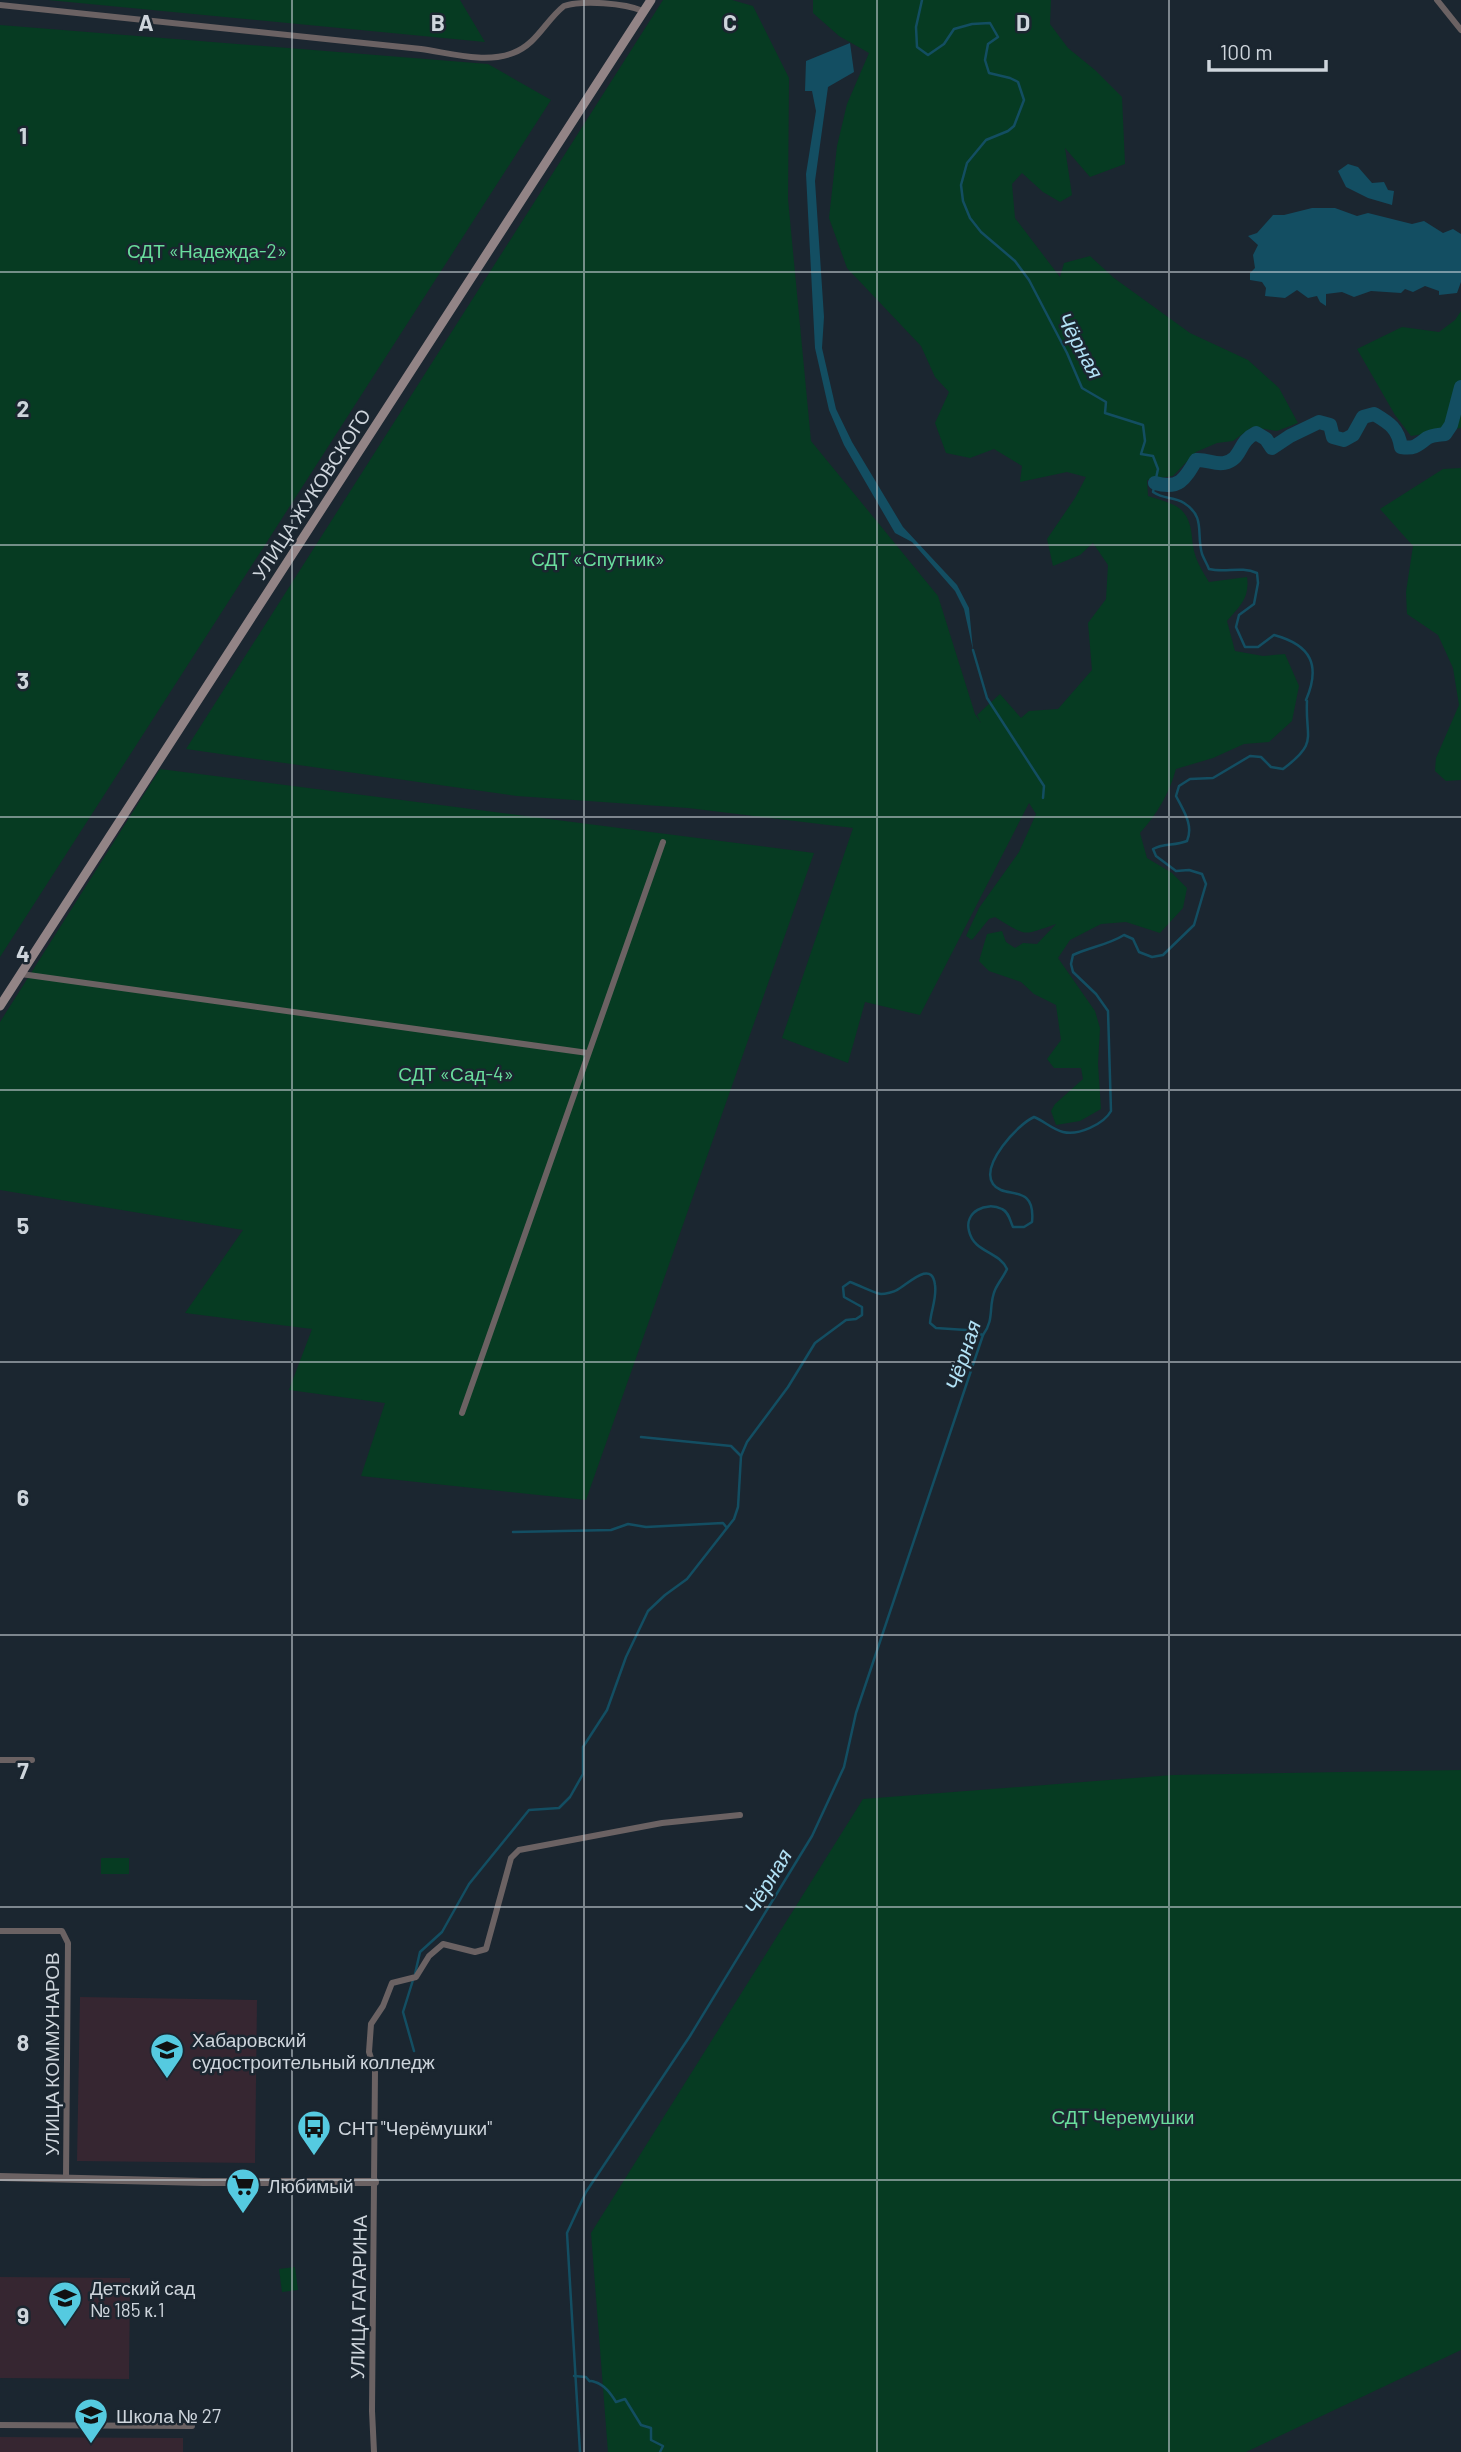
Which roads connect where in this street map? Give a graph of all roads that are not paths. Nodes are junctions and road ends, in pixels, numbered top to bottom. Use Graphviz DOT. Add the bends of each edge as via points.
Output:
graph roads {
  1 [pos="650,0"];
  2 [pos="1437,0"];
  3 [pos="0,5"];
  4 [pos="643,11"];
  5 [pos="1461,30"];
  6 [pos="663,842"];
  7 [pos="21,974"];
  8 [pos="1,1001"];
  9 [pos="588,1053"];
  10 [pos="461,1413"];
  11 [pos="32,1759"];
  12 [pos="0,1760"];
  13 [pos="740,1815"];
  14 [pos="0,1931"];
  15 [pos="0,2177"];
  16 [pos="66,2179"];
  17 [pos="375,2182"];
  18 [pos="0,2425"];
  19 [pos="192,2426"];
  20 [pos="374,2452"];
  1 -- 4 [label="main road, УЛИЦА ЖУКОВСКОГО"];
  2 -- 5 [label="street"];
  3 -- 4 [label="street" via="482,58 525,48 574,1 617,1"];
  4 -- 7 [label="main road, УЛИЦА ЖУКОВСКОГО"];
  6 -- 9 [label="street"];
  7 -- 8 [label="main road, УЛИЦА ЖУКОВСКОГО"];
  7 -- 9 [label="street"];
  9 -- 10 [label="street"];
  11 -- 12 [label="street"];
  13 -- 17 [label="street, УЛИЦА ГАГАРИНА" via="662,1823 519,1850 511,1858 486,1949 475,1952 443,1944 416,1977 390,1986 370,2026 369,2052 375,2070"];
  14 -- 16 [label="street, УЛИЦА КОММУНАРОВ" via="61,1931 68,1943"];
  15 -- 16 [label="street"];
  16 -- 17 [label="street"];
  17 -- 20 [label="street, УЛИЦА ГАГАРИНА"];
  18 -- 19 [label="street"];
}
